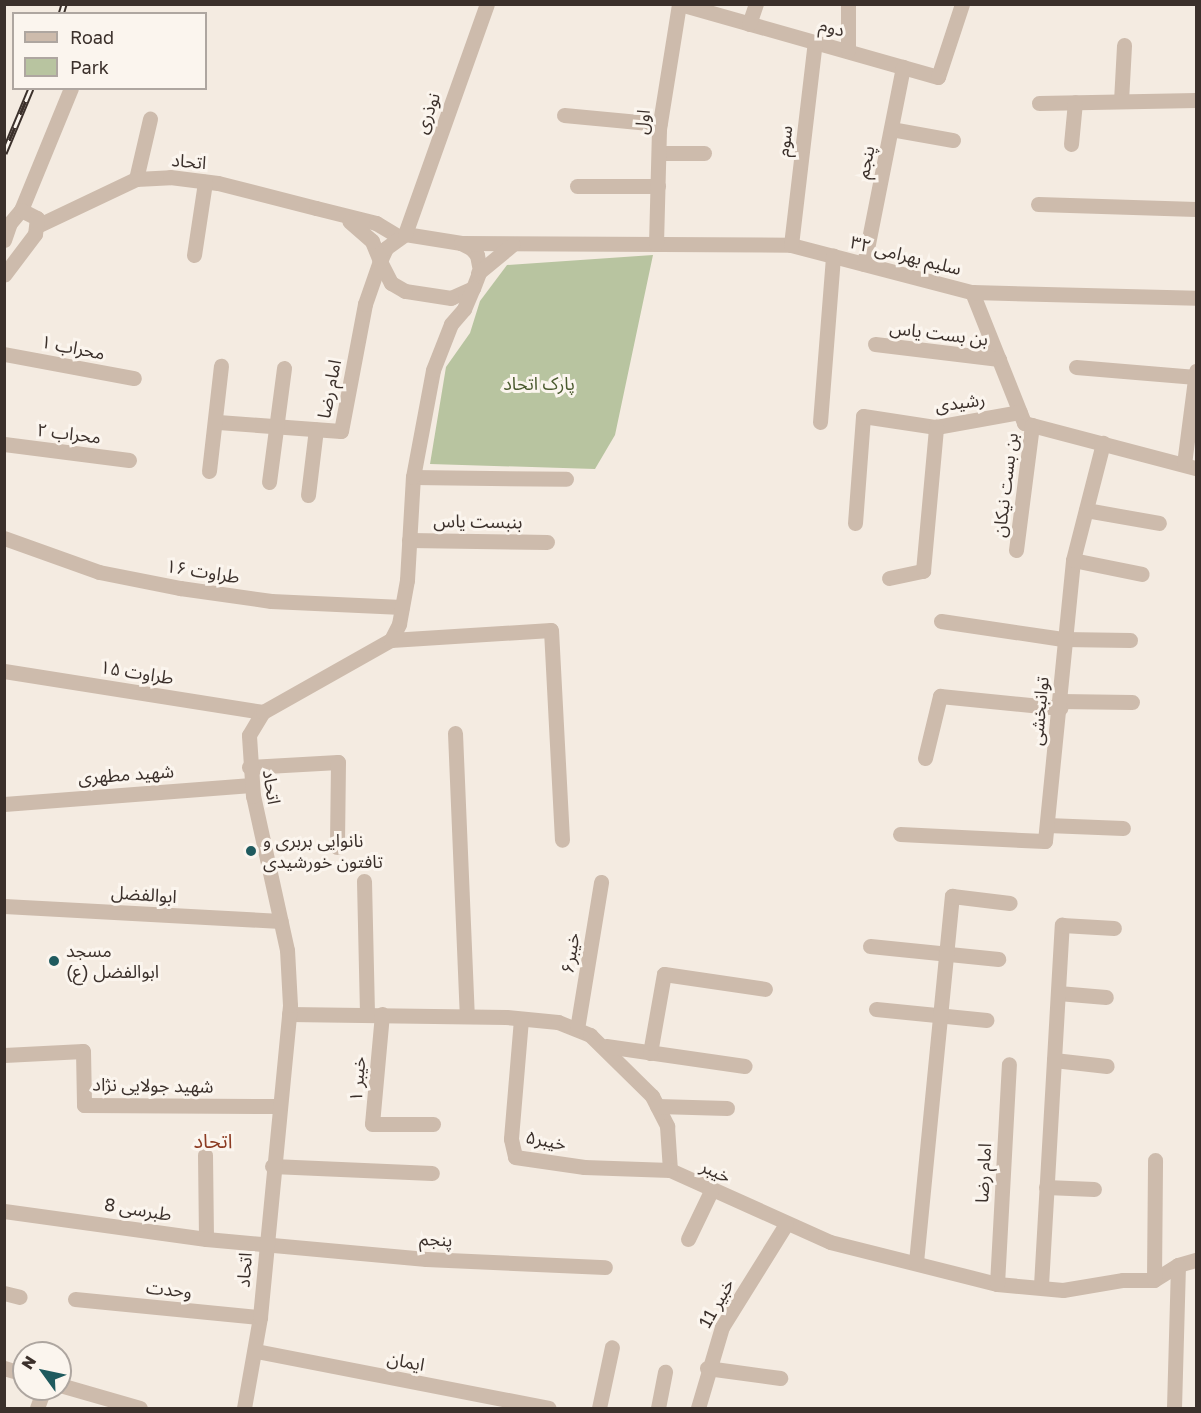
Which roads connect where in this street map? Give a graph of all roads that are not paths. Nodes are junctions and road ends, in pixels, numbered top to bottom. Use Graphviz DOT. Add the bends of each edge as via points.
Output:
graph roads {
  1 [pos="487,4"];
  2 [pos="679,4"];
  3 [pos="756,4"];
  4 [pos="848,4"];
  5 [pos="962,4"];
  6 [pos="749,24"];
  7 [pos="815,42"];
  8 [pos="1124,45"];
  9 [pos="848,51"];
  10 [pos="903,67"];
  11 [pos="70,90"];
  12 [pos="1197,100"];
  13 [pos="1121,101"];
  14 [pos="1075,102"];
  15 [pos="1039,103"];
  16 [pos="564,115"];
  17 [pos="150,119"];
  18 [pos="660,124"];
  19 [pos="891,129"];
  20 [pos="953,140"];
  21 [pos="1071,144"];
  22 [pos="658,153"];
  23 [pos="704,153"];
  24 [pos="136,180"];
  25 [pos="205,182"];
  26 [pos="577,186"];
  27 [pos="658,186"];
  28 [pos="1038,204"];
  29 [pos="1197,209"];
  30 [pos="21,210"];
  31 [pos="342,216"];
  32 [pos="39,225"];
  33 [pos="402,235"];
  34 [pos="4,240"];
  35 [pos="461,243"];
  36 [pos="513,244"];
  37 [pos="656,244"];
  38 [pos="790,245"];
  39 [pos="194,255"];
  40 [pos="833,256"];
  41 [pos="380,261"];
  42 [pos="864,264"];
  43 [pos="478,273"];
  44 [pos="4,275"];
  45 [pos="397,286"];
  46 [pos="472,288"];
  47 [pos="972,292"];
  48 [pos="451,298"];
  49 [pos="1197,298"];
  50 [pos="365,304"];
  51 [pos="451,324"];
  52 [pos="875,345"];
  53 [pos="4,354"];
  54 [pos="999,359"];
  55 [pos="222,366"];
  56 [pos="284,368"];
  57 [pos="1076,368"];
  58 [pos="1197,371"];
  59 [pos="1196,377"];
  60 [pos="134,378"];
  61 [pos="1020,412"];
  62 [pos="218,422"];
  63 [pos="820,422"];
  64 [pos="1032,425"];
  65 [pos="277,426"];
  66 [pos="936,427"];
  67 [pos="316,429"];
  68 [pos="1103,443"];
  69 [pos="4,444"];
  70 [pos="129,460"];
  71 [pos="1190,466"];
  72 [pos="209,471"];
  73 [pos="413,477"];
  74 [pos="566,479"];
  75 [pos="269,482"];
  76 [pos="308,495"];
  77 [pos="1086,510"];
  78 [pos="855,523"];
  79 [pos="1159,523"];
  80 [pos="4,538"];
  81 [pos="409,540"];
  82 [pos="547,542"];
  83 [pos="1016,550"];
  84 [pos="1073,560"];
  85 [pos="1142,574"];
  86 [pos="889,578"];
  87 [pos="402,608"];
  88 [pos="941,621"];
  89 [pos="1064,639"];
  90 [pos="392,640"];
  91 [pos="1130,640"];
  92 [pos="4,671"];
  93 [pos="1132,702"];
  94 [pos="1060,704"];
  95 [pos="263,712"];
  96 [pos="455,733"];
  97 [pos="925,758"];
  98 [pos="249,767"];
  99 [pos="251,785"];
  100 [pos="4,804"];
  101 [pos="1047,825"];
  102 [pos="1123,828"];
  103 [pos="900,834"];
  104 [pos="562,840"];
  105 [pos="337,847"];
  106 [pos="363,881"];
  107 [pos="601,882"];
  108 [pos="1010,903"];
  109 [pos="4,906"];
  110 [pos="281,921"];
  111 [pos="1114,928"];
  112 [pos="870,946"];
  113 [pos="943,955"];
  114 [pos="998,959"];
  115 [pos="765,989"];
  116 [pos="1058,993"];
  117 [pos="1106,997"];
  118 [pos="876,1009"];
  119 [pos="289,1014"];
  120 [pos="375,1014"];
  121 [pos="467,1016"];
  122 [pos="938,1017"];
  123 [pos="521,1018"];
  124 [pos="986,1020"];
  125 [pos="577,1029"];
  126 [pos="606,1046"];
  127 [pos="650,1053"];
  128 [pos="4,1055"];
  129 [pos="1054,1060"];
  130 [pos="1008,1064"];
  131 [pos="745,1066"];
  132 [pos="1107,1066"];
  133 [pos="280,1106"];
  134 [pos="657,1106"];
  135 [pos="727,1108"];
  136 [pos="433,1124"];
  137 [pos="205,1155"];
  138 [pos="1155,1160"];
  139 [pos="272,1166"];
  140 [pos="670,1170"];
  141 [pos="432,1173"];
  142 [pos="1046,1187"];
  143 [pos="1094,1189"];
  144 [pos="711,1191"];
  145 [pos="4,1211"];
  146 [pos="786,1224"];
  147 [pos="206,1239"];
  148 [pos="688,1239"];
  149 [pos="265,1244"];
  150 [pos="1197,1260"];
  151 [pos="916,1262"];
  152 [pos="1178,1265"];
  153 [pos="605,1267"];
  154 [pos="1154,1280"];
  155 [pos="997,1284"];
  156 [pos="1041,1285"];
  157 [pos="4,1293"];
  158 [pos="20,1297"];
  159 [pos="75,1299"];
  160 [pos="260,1317"];
  161 [pos="612,1347"];
  162 [pos="256,1351"];
  163 [pos="707,1368"];
  164 [pos="665,1372"];
  165 [pos="780,1378"];
  166 [pos="72,1388"];
  167 [pos="530,1407"];
  168 [pos="136,1408"];
  169 [pos="244,1408"];
  170 [pos="549,1408"];
  171 [pos="599,1408"];
  172 [pos="658,1408"];
  173 [pos="698,1408"];
  174 [pos="1174,1408"];
  1 -- 33 [label="street, نوذری"];
  2 -- 6 [label="street, دوم"];
  2 -- 18 [label="street, اول"];
  3 -- 6 [label="street"];
  4 -- 9 [label="street"];
  5 -- 10 [label="street, دوم" via="938,77"];
  6 -- 7 [label="street, دوم"];
  7 -- 9 [label="street, دوم"];
  7 -- 38 [label="street, سوم"];
  8 -- 13 [label="street"];
  9 -- 10 [label="street, دوم"];
  10 -- 19 [label="street, پنجم"];
  11 -- 30 [label="street"];
  12 -- 13 [label="street"];
  13 -- 14 [label="street"];
  14 -- 15 [label="street"];
  14 -- 21 [label="street"];
  16 -- 18 [label="street"];
  17 -- 24 [label="street"];
  18 -- 22 [label="street, اول"];
  19 -- 20 [label="street"];
  19 -- 42 [label="street, پنجم"];
  22 -- 23 [label="street"];
  22 -- 27 [label="street, اول"];
  24 -- 25 [label="street, اتحاد" via="170,177"];
  24 -- 32 [label="street, اتحاد"];
  25 -- 31 [label="street, اتحاد"];
  25 -- 39 [label="street"];
  26 -- 27 [label="street"];
  27 -- 37 [label="street, اول"];
  28 -- 29 [label="street"];
  30 -- 32 [label="street" via="33,214"];
  30 -- 34 [label="street" via="10,223"];
  31 -- 33 [label="street, اتحاد" via="376,223"];
  31 -- 41 [label="street, اتحاد" via="367,235"];
  32 -- 44 [label="street"];
  33 -- 35 [label="street"];
  33 -- 41 [label="street" via="386,248"];
  35 -- 36 [label="street, سلیم بهرامی ۳۲"];
  35 -- 43 [label="street" via="477,255"];
  36 -- 37 [label="street, سلیم بهرامی ۳۲"];
  36 -- 43 [label="street"];
  37 -- 38 [label="street, سلیم بهرامی ۳۲"];
  38 -- 40 [label="street, سلیم بهرامی ۳۲"];
  40 -- 42 [label="street, سلیم بهرامی ۳۲"];
  40 -- 63 [label="street"];
  41 -- 45 [label="street" via="385,274"];
  41 -- 50 [label="street, امام رضا"];
  42 -- 47 [label="street, سلیم بهرامی ۳۲"];
  43 -- 46 [label="street"];
  45 -- 48 [label="street"];
  45 -- 50 [label="street" via="375,294"];
  46 -- 48 [label="street"];
  46 -- 51 [label="street" via="464,309"];
  47 -- 49 [label="street"];
  47 -- 54 [label="street, سلیم بهرامی ۳۲"];
  48 -- 51 [label="street"];
  50 -- 67 [label="street, امام رضا" via="341,431"];
  51 -- 73 [label="street" via="433,370"];
  52 -- 54 [label="street, بن بست یاس"];
  53 -- 60 [label="street, محراب ۱"];
  54 -- 61 [label="street, سلیم بهرامی ۳۲"];
  55 -- 62 [label="street"];
  56 -- 65 [label="street"];
  57 -- 59 [label="street"];
  58 -- 59 [label="street"];
  59 -- 71 [label="street"];
  61 -- 64 [label="street, سلیم بهرامی ۳۲" via="1024,423"];
  61 -- 66 [label="street, رشیدی"];
  62 -- 65 [label="street, امام رضا"];
  62 -- 72 [label="street"];
  64 -- 68 [label="street"];
  64 -- 83 [label="street, بن بست نیکان"];
  65 -- 67 [label="street, امام رضا"];
  65 -- 75 [label="street"];
  66 -- 78 [label="street, رشیدی" via="863,416"];
  66 -- 86 [label="street" via="923,572"];
  67 -- 76 [label="street"];
  68 -- 71 [label="street"];
  68 -- 77 [label="street, توانبخشی"];
  69 -- 70 [label="street, محراب ۲"];
  73 -- 74 [label="street"];
  73 -- 81 [label="street"];
  77 -- 79 [label="street"];
  77 -- 84 [label="street, توانبخشی"];
  80 -- 87 [label="street, طراوت ۱۶" via="99,572 180,588 272,601"];
  81 -- 82 [label="street, بنبست یاس"];
  81 -- 87 [label="street"];
  84 -- 85 [label="street"];
  84 -- 89 [label="street, توانبخشی"];
  87 -- 90 [label="street"];
  88 -- 89 [label="street"];
  89 -- 91 [label="street"];
  89 -- 94 [label="street, توانبخشی"];
  90 -- 95 [label="street"];
  90 -- 104 [label="street" via="551,630"];
  92 -- 95 [label="street, طراوت ۱۵"];
  93 -- 94 [label="street"];
  94 -- 97 [label="street" via="939,696"];
  94 -- 101 [label="street, توانبخشی"];
  95 -- 98 [label="street, اتحاد" via="249,735"];
  96 -- 121 [label="street"];
  98 -- 99 [label="street, اتحاد"];
  98 -- 105 [label="street" via="338,762"];
  99 -- 100 [label="street, شهید مطهری"];
  99 -- 110 [label="street, اتحاد"];
  101 -- 102 [label="street"];
  101 -- 103 [label="street" via="1045,841"];
  106 -- 120 [label="street"];
  107 -- 125 [label="street, خیبر۶"];
  108 -- 113 [label="street" via="952,896"];
  109 -- 110 [label="street, ابوالفضل"];
  110 -- 119 [label="street, اتحاد" via="287,950"];
  111 -- 116 [label="street" via="1062,925"];
  112 -- 113 [label="street"];
  113 -- 114 [label="street"];
  113 -- 122 [label="street"];
  115 -- 127 [label="street" via="664,974"];
  116 -- 117 [label="street"];
  116 -- 129 [label="street"];
  118 -- 122 [label="street"];
  119 -- 120 [label="street"];
  119 -- 133 [label="street, اتحاد"];
  120 -- 121 [label="street"];
  120 -- 136 [label="street, خیبر ۱" via="372,1124"];
  121 -- 123 [label="street"];
  122 -- 124 [label="street"];
  122 -- 151 [label="street"];
  123 -- 125 [label="street" via="558,1022"];
  123 -- 140 [label="street, خیبر۵" via="511,1139 515,1157 584,1167"];
  125 -- 126 [label="street"];
  126 -- 127 [label="street"];
  126 -- 134 [label="street"];
  127 -- 131 [label="street"];
  128 -- 133 [label="street, شهید جولایی نژاد" via="83,1051 84,1105"];
  129 -- 132 [label="street"];
  129 -- 142 [label="street"];
  130 -- 155 [label="street, امام رضا"];
  133 -- 139 [label="street, اتحاد"];
  134 -- 135 [label="street"];
  134 -- 140 [label="street" via="667,1126"];
  137 -- 147 [label="street"];
  138 -- 154 [label="street"];
  139 -- 141 [label="street"];
  139 -- 149 [label="street, اتحاد"];
  140 -- 144 [label="street, خیبر"];
  142 -- 143 [label="street"];
  142 -- 156 [label="street"];
  144 -- 146 [label="street, خیبر"];
  144 -- 148 [label="street"];
  145 -- 147 [label="street, طبرسی 8"];
  146 -- 151 [label="street, خیبر" via="830,1242"];
  146 -- 163 [label="street, خبیر 11" via="722,1327"];
  147 -- 149 [label="street, طبرسی 8"];
  149 -- 153 [label="street, پنجم" via="426,1258"];
  149 -- 160 [label="street, اتحاد"];
  150 -- 152 [label="street"];
  151 -- 155 [label="street, خیبر"];
  152 -- 154 [label="street"];
  152 -- 174 [label="street"];
  154 -- 156 [label="street, خیبر" via="1123,1280 1063,1290"];
  155 -- 156 [label="street, خیبر"];
  157 -- 158 [label="street"];
  159 -- 160 [label="street, وحدت"];
  160 -- 162 [label="street, اتحاد"];
  161 -- 171 [label="street"];
  162 -- 167 [label="street, ایمان"];
  162 -- 169 [label="street, اتحاد"];
  163 -- 165 [label="street"];
  163 -- 173 [label="street, خبیر 11"];
  164 -- 172 [label="street"];
  166 -- 168 [label="street"];
  167 -- 170 [label="street, ایمان"];
}
